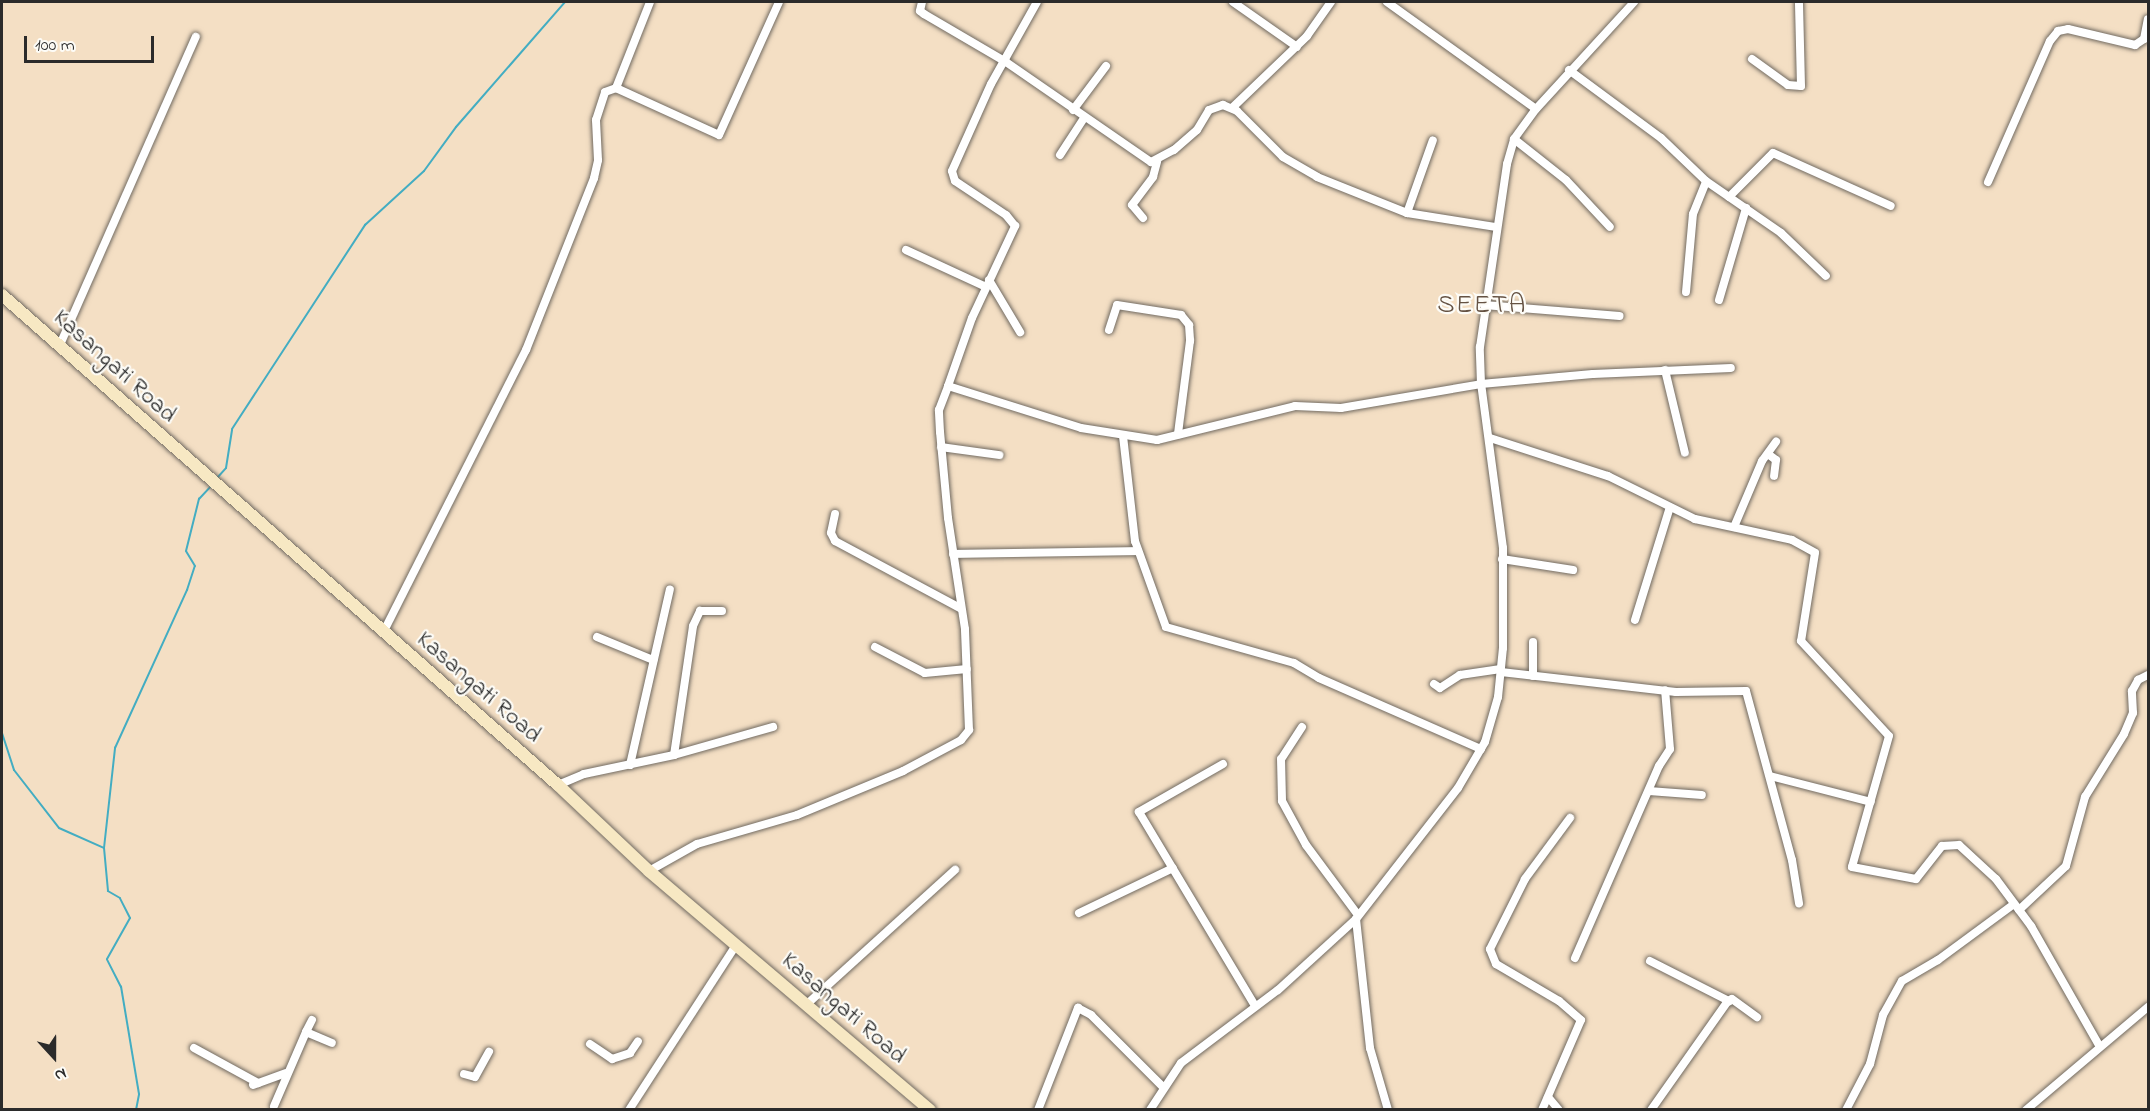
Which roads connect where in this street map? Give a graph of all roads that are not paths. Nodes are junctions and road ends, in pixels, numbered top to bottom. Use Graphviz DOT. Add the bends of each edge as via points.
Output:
graph roads {
  1 [pos="650,2"];
  2 [pos="779,2"];
  3 [pos="922,2"];
  4 [pos="1037,2"];
  5 [pos="1233,2"];
  6 [pos="1331,2"];
  7 [pos="1387,2"];
  8 [pos="1634,2"];
  9 [pos="1798,2"];
  10 [pos="2148,20"];
  11 [pos="196,37"];
  12 [pos="1297,47"];
  13 [pos="1752,59"];
  14 [pos="1006,62"];
  15 [pos="1106,66"];
  16 [pos="1569,70"];
  17 [pos="616,88"];
  18 [pos="1232,108"];
  19 [pos="1536,109"];
  20 [pos="1073,110"];
  21 [pos="1083,118"];
  22 [pos="1514,139"];
  23 [pos="1433,140"];
  24 [pos="1060,155"];
  25 [pos="1157,162"];
  26 [pos="1706,181"];
  27 [pos="1988,182"];
  28 [pos="1729,196"];
  29 [pos="1891,206"];
  30 [pos="1746,208"];
  31 [pos="1407,213"];
  32 [pos="1143,218"];
  33 [pos="1495,227"];
  34 [pos="1610,227"];
  35 [pos="906,250"];
  36 [pos="1826,276"];
  37 [pos="988,283"];
  38 [pos="1686,292"];
  39 [pos="2,296"];
  40 [pos="1719,300"];
  41 [pos="1484,305"];
  42 [pos="1620,316"];
  43 [pos="1109,330"];
  44 [pos="1020,332"];
  45 [pos="59,347"];
  46 [pos="1731,368"];
  47 [pos="1665,370"];
  48 [pos="1481,384"];
  49 [pos="948,386"];
  50 [pos="1178,435"];
  51 [pos="1123,436"];
  52 [pos="1490,438"];
  53 [pos="1776,442"];
  54 [pos="941,447"];
  55 [pos="1685,453"];
  56 [pos="999,454"];
  57 [pos="1768,454"];
  58 [pos="1774,476"];
  59 [pos="1670,507"];
  60 [pos="835,514"];
  61 [pos="1734,527"];
  62 [pos="1138,551"];
  63 [pos="953,554"];
  64 [pos="1502,559"];
  65 [pos="1573,570"];
  66 [pos="670,589"];
  67 [pos="960,608"];
  68 [pos="722,611"];
  69 [pos="1635,620"];
  70 [pos="383,633"];
  71 [pos="597,637"];
  72 [pos="1533,642"];
  73 [pos="875,647"];
  74 [pos="653,660"];
  75 [pos="967,669"];
  76 [pos="1501,671"];
  77 [pos="2148,675"];
  78 [pos="1533,676"];
  79 [pos="1434,684"];
  80 [pos="1665,690"];
  81 [pos="773,726"];
  82 [pos="1302,727"];
  83 [pos="1481,749"];
  84 [pos="674,755"];
  85 [pos="1223,764"];
  86 [pos="630,765"];
  87 [pos="1770,776"];
  88 [pos="558,785"];
  89 [pos="1649,791"];
  90 [pos="1702,795"];
  91 [pos="1871,802"];
  92 [pos="1570,818"];
  93 [pos="1173,868"];
  94 [pos="954,870"];
  95 [pos="649,871"];
  96 [pos="1799,903"];
  97 [pos="2016,907"];
  98 [pos="1079,913"];
  99 [pos="1357,917"];
  100 [pos="736,945"];
  101 [pos="1575,958"];
  102 [pos="1650,961"];
  103 [pos="1729,1001"];
  104 [pos="807,1004"];
  105 [pos="1255,1006"];
  106 [pos="2148,1007"];
  107 [pos="1757,1017"];
  108 [pos="312,1020"];
  109 [pos="306,1032"];
  110 [pos="638,1041"];
  111 [pos="332,1043"];
  112 [pos="590,1044"];
  113 [pos="2100,1047"];
  114 [pos="194,1048"];
  115 [pos="489,1052"];
  116 [pos="286,1073"];
  117 [pos="464,1074"];
  118 [pos="1163,1087"];
  119 [pos="1548,1097"];
  120 [pos="274,1106"];
  121 [pos="629,1110"];
  122 [pos="930,1110"];
  123 [pos="1038,1110"];
  124 [pos="1150,1110"];
  125 [pos="1388,1110"];
  126 [pos="1542,1110"];
  127 [pos="1559,1110"];
  128 [pos="1651,1110"];
  129 [pos="1846,1110"];
  130 [pos="2026,1110"];
  1 -- 17 [label="street"];
  2 -- 17 [label="street" via="719,135"];
  3 -- 14 [label="street" via="920,11 924,14"];
  4 -- 14 [label="street"];
  5 -- 12 [label="street"];
  6 -- 12 [label="street"];
  7 -- 19 [label="street"];
  8 -- 16 [label="street"];
  9 -- 13 [label="street" via="1801,86 1788,85"];
  10 -- 27 [label="street" via="2144,39 2134,45 2068,29 2058,31 2050,41"];
  11 -- 45 [label="street"];
  12 -- 18 [label="street"];
  14 -- 20 [label="street"];
  14 -- 37 [label="street" via="991,84 952,171 956,181 1014,223"];
  15 -- 20 [label="street"];
  16 -- 19 [label="street"];
  16 -- 26 [label="street" via="1661,138"];
  17 -- 70 [label="street" via="604,92 596,120 598,160 594,178 526,350"];
  18 -- 25 [label="street" via="1214,106 1197,130"];
  18 -- 31 [label="street" via="1283,157 1317,177"];
  19 -- 22 [label="street"];
  20 -- 21 [label="street"];
  21 -- 24 [label="street"];
  21 -- 25 [label="street"];
  22 -- 33 [label="street"];
  22 -- 34 [label="street" via="1566,180"];
  23 -- 31 [label="street"];
  25 -- 32 [label="street" via="1153,177 1132,205"];
  26 -- 28 [label="street"];
  26 -- 38 [label="street" via="1693,214"];
  28 -- 29 [label="street" via="1769,155 1776,153"];
  28 -- 30 [label="street"];
  30 -- 36 [label="street" via="1781,233"];
  30 -- 40 [label="street"];
  31 -- 33 [label="street"];
  33 -- 41 [label="street"];
  35 -- 37 [label="street"];
  37 -- 44 [label="street"];
  37 -- 49 [label="street"];
  39 -- 45 [label="street, Kasangati Road"];
  41 -- 42 [label="street"];
  41 -- 48 [label="street"];
  43 -- 50 [label="street" via="1117,305 1181,315 1189,325"];
  45 -- 70 [label="street, Kasangati Road"];
  46 -- 47 [label="street"];
  47 -- 48 [label="street"];
  47 -- 55 [label="street"];
  48 -- 50 [label="street" via="1341,408 1295,406"];
  48 -- 52 [label="street"];
  49 -- 51 [label="street" via="1025,412"];
  49 -- 54 [label="street" via="939,410"];
  50 -- 51 [label="street" via="1157,440"];
  51 -- 62 [label="street"];
  52 -- 59 [label="street" via="1608,477"];
  52 -- 64 [label="street"];
  53 -- 57 [label="street"];
  54 -- 56 [label="street"];
  54 -- 63 [label="street"];
  57 -- 58 [label="street" via="1776,460"];
  57 -- 61 [label="street"];
  59 -- 61 [label="street" via="1695,519"];
  59 -- 69 [label="street"];
  60 -- 67 [label="street" via="831,533 835,541"];
  61 -- 91 [label="street" via="1792,540 1815,553 1801,641 1889,736"];
  62 -- 63 [label="street"];
  62 -- 83 [label="street" via="1166,627 1294,663 1319,678"];
  63 -- 67 [label="street"];
  64 -- 65 [label="street"];
  64 -- 76 [label="street"];
  66 -- 74 [label="street"];
  67 -- 75 [label="street"];
  68 -- 84 [label="street" via="700,611 693,626"];
  70 -- 88 [label="street, Kasangati Road"];
  71 -- 74 [label="street"];
  72 -- 78 [label="street"];
  73 -- 75 [label="street" via="925,673"];
  74 -- 86 [label="street"];
  75 -- 95 [label="street" via="971,715 969,730 961,740 834,800 698,844"];
  76 -- 78 [label="street"];
  76 -- 79 [label="street" via="1460,675 1440,688"];
  76 -- 83 [label="street" via="1498,697"];
  77 -- 97 [label="street" via="2138,680 2132,691 2133,713 2124,734 2085,797 2066,866"];
  78 -- 80 [label="street"];
  80 -- 87 [label="street" via="1746,691"];
  80 -- 89 [label="street" via="1672,739"];
  81 -- 84 [label="street"];
  82 -- 99 [label="street" via="1283,752 1280,795 1306,845"];
  83 -- 99 [label="street" via="1422,838"];
  84 -- 86 [label="street"];
  85 -- 93 [label="street" via="1139,812"];
  86 -- 88 [label="street" via="584,774"];
  87 -- 91 [label="street"];
  87 -- 96 [label="street"];
  88 -- 95 [label="street, Kasangati Road"];
  89 -- 90 [label="street"];
  89 -- 101 [label="street"];
  91 -- 97 [label="street" via="1852,867 1916,879 1942,846 1951,843 1959,845 1996,879"];
  92 -- 119 [label="street" via="1526,879 1490,949 1496,964 1559,1001 1581,1020"];
  93 -- 98 [label="street"];
  93 -- 105 [label="street"];
  94 -- 104 [label="street"];
  95 -- 100 [label="street, Kasangati Road"];
  97 -- 113 [label="street"];
  97 -- 129 [label="street" via="1902,981 1883,1015 1870,1064"];
  99 -- 105 [label="street" via="1278,990"];
  99 -- 125 [label="street" via="1370,1048"];
  100 -- 104 [label="street, Kasangati Road"];
  100 -- 121 [label="street"];
  102 -- 103 [label="street"];
  103 -- 107 [label="street" via="1732,999"];
  103 -- 128 [label="street"];
  104 -- 122 [label="street, Kasangati Road"];
  105 -- 118 [label="street" via="1181,1063"];
  106 -- 113 [label="street"];
  108 -- 109 [label="street"];
  109 -- 111 [label="street"];
  109 -- 116 [label="street"];
  110 -- 112 [label="street" via="630,1053 612,1059"];
  113 -- 130 [label="street"];
  114 -- 116 [label="street" via="255,1084"];
  115 -- 117 [label="street" via="475,1077"];
  116 -- 120 [label="street"];
  118 -- 123 [label="street" via="1091,1015 1078,1008"];
  118 -- 124 [label="street"];
  119 -- 126 [label="street"];
  119 -- 127 [label="street"];
}
